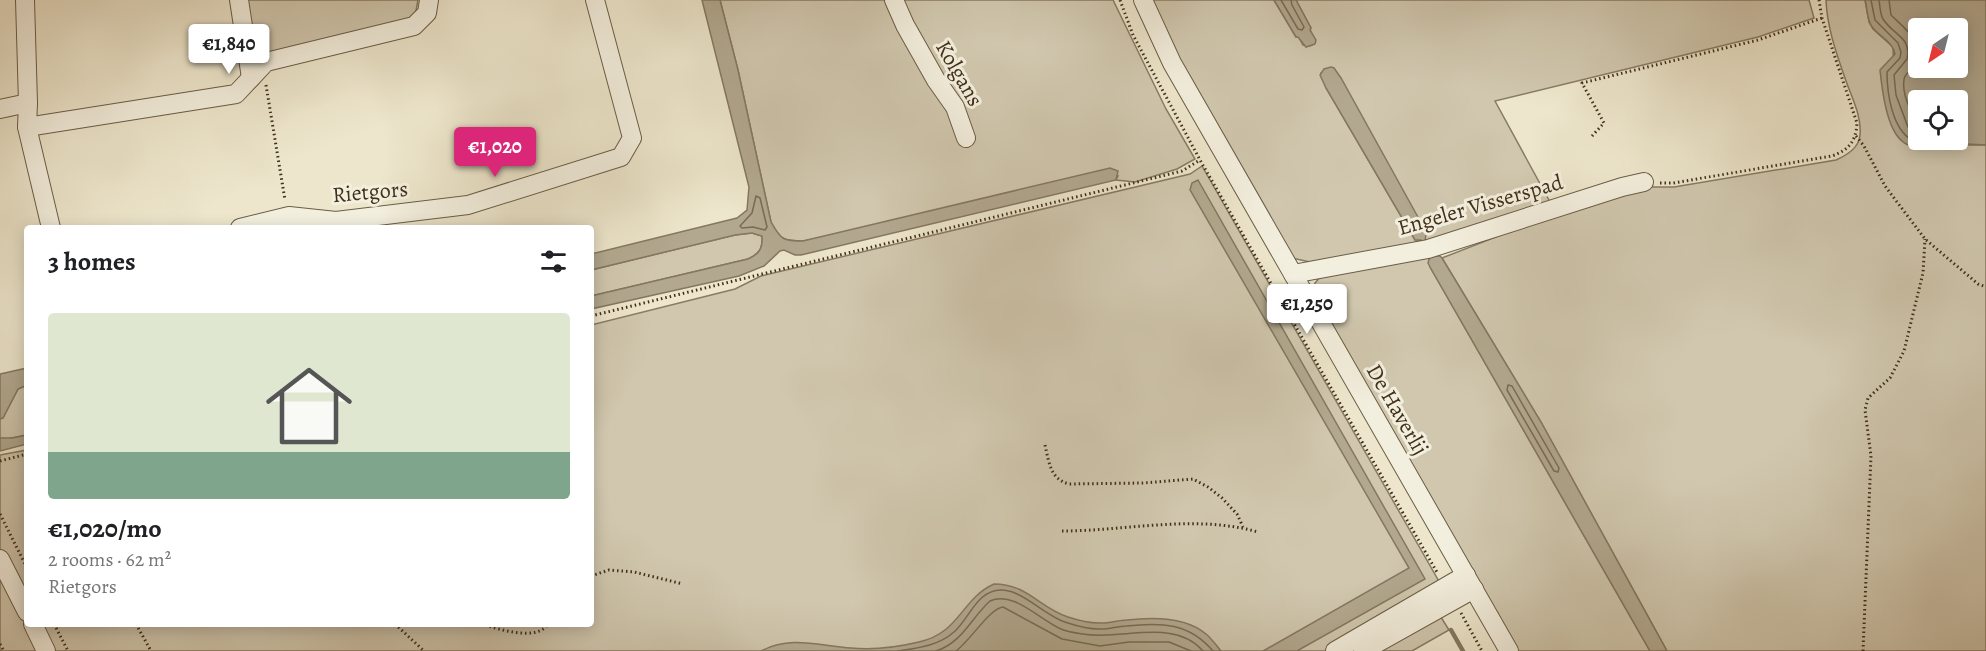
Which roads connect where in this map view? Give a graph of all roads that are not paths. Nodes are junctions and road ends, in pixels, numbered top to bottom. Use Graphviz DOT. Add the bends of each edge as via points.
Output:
graph roads {
  1 [pos="25,0"];
  2 [pos="429,0"];
  3 [pos="594,0"];
  4 [pos="894,0"];
  5 [pos="1143,0"];
  6 [pos="239,8"];
  7 [pos="251,78"];
  8 [pos="28,103"];
  9 [pos="0,109"];
  10 [pos="27,127"];
  11 [pos="966,138"];
  12 [pos="1644,182"];
  13 [pos="50,225"];
  14 [pos="252,225"];
  15 [pos="1293,274"];
  16 [pos="1,559"];
  17 [pos="1470,582"];
  18 [pos="1450,594"];
  19 [pos="24,606"];
  20 [pos="34,627"];
  21 [pos="46,651"];
  22 [pos="1335,651"];
  23 [pos="1363,651"];
  24 [pos="1509,651"];
  1 -- 8 [label="street"];
  2 -- 7 [label="street" via="427,13 414,26 266,62"];
  3 -- 14 [label="street, Rietgors" via="632,138 621,157 468,206 336,220 289,216"];
  4 -- 11 [label="street, Kolgans" via="936,80 955,107"];
  5 -- 15 [label="street, De Haverlij" via="1172,63"];
  6 -- 7 [label="street"];
  7 -- 10 [label="street" via="236,94"];
  8 -- 9 [label="street"];
  8 -- 10 [label="street"];
  10 -- 13 [label="street"];
  12 -- 15 [label="street, Engeler Visserspad" via="1428,249"];
  15 -- 17 [label="street, De Haverlij"];
  16 -- 19 [label="street"];
  17 -- 18 [label="street"];
  17 -- 24 [label="street, De Haverlij"];
  18 -- 22 [label="street"];
  18 -- 23 [label="street"];
  20 -- 21 [label="street"];
}
